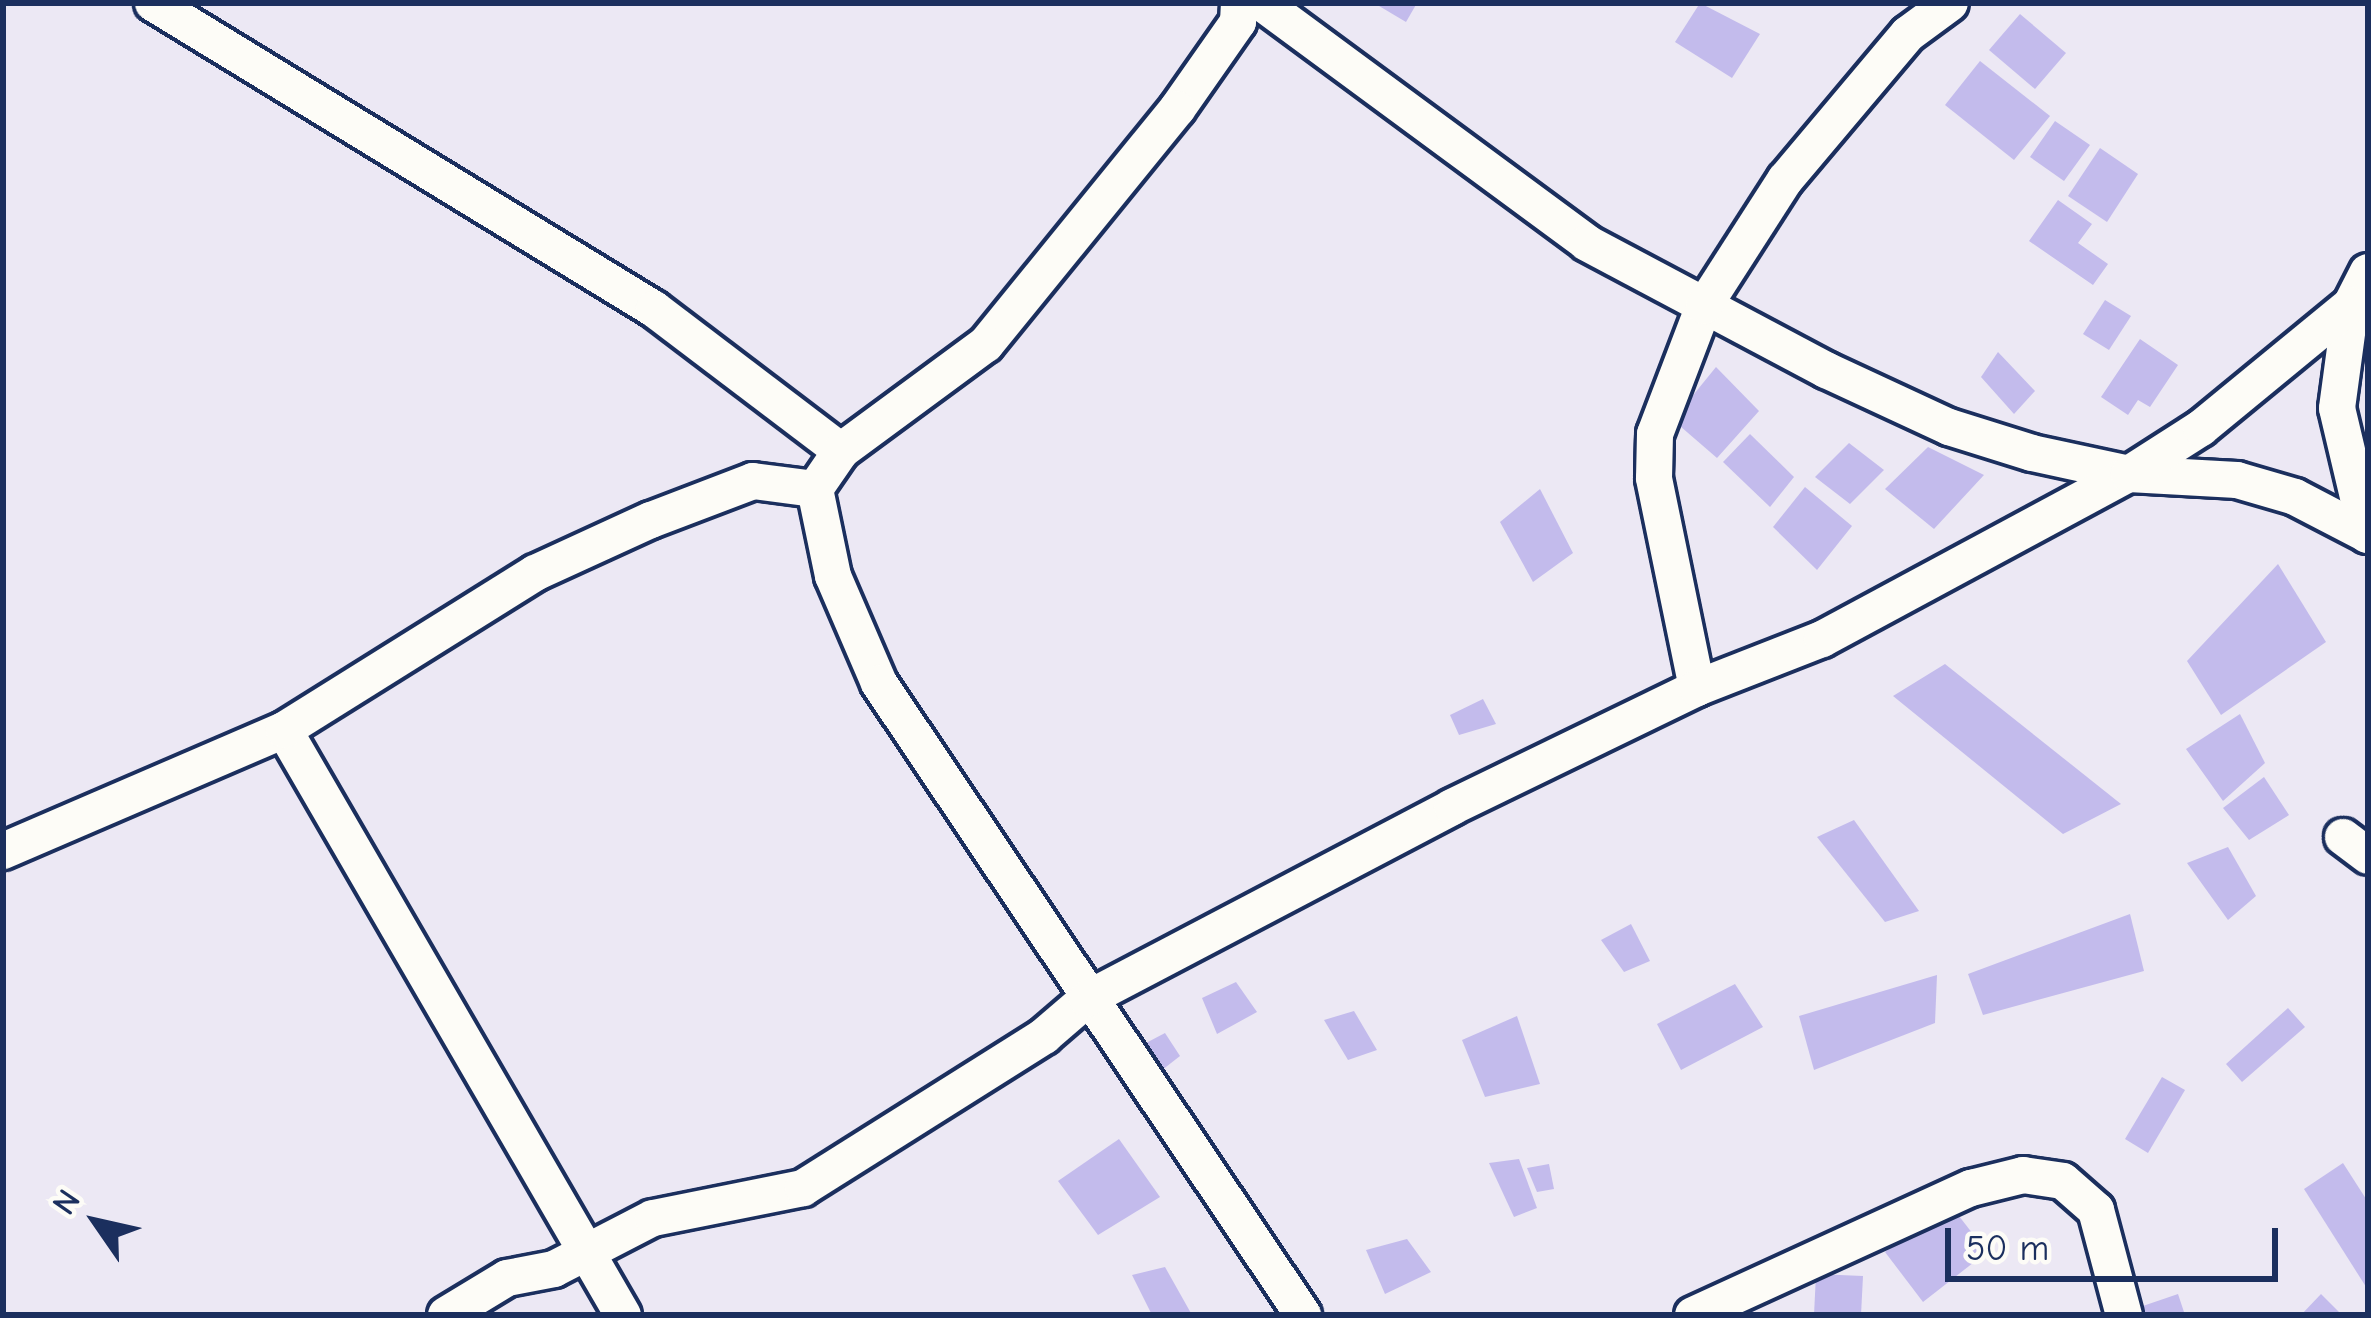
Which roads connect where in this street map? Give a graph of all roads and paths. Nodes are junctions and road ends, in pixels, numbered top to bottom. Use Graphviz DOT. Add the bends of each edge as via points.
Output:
graph roads {
  1 [pos="153,3"];
  2 [pos="1239,3"];
  3 [pos="1262,3"];
  4 [pos="1950,3"];
  5 [pos="2360,289"];
  6 [pos="1704,306"];
  7 [pos="2355,445"];
  8 [pos="841,451"];
  9 [pos="2129,474"];
  10 [pos="814,489"];
  11 [pos="2368,535"];
  12 [pos="1697,688"];
  13 [pos="284,730"];
  14 [pos="3,851"];
  15 [pos="1087,999"];
  16 [pos="584,1253"];
  17 [pos="446,1315"];
  18 [pos="623,1315"];
  19 [pos="1304,1315"];
  20 [pos="1693,1315"];
  21 [pos="2125,1315"];
  1 -- 8 [label="street" via="654,309"];
  2 -- 8 [label="street" via="1238,22 1191,90 986,344"];
  3 -- 6 [label="street" via="1587,243"];
  4 -- 6 [label="street" via="1908,34 1851,98 1785,180"];
  5 -- 7 [label="street" via="2337,408"];
  5 -- 9 [label="street" via="2200,428"];
  6 -- 9 [label="street" via="1949,427"];
  6 -- 12 [label="street" via="1655,434 1654,478"];
  7 -- 11 [label="street"];
  8 -- 10 [label="street"];
  9 -- 11 [label="street" via="2237,480 2295,497"];
  9 -- 12 [label="street" via="1822,639"];
  10 -- 13 [label="street" via="753,481 535,573"];
  10 -- 15 [label="street" via="832,576 879,683"];
  12 -- 15 [label="street"];
  13 -- 14 [label="street"];
  13 -- 16 [label="street"];
  15 -- 16 [label="street" via="1044,1036 803,1188 652,1218"];
  15 -- 19 [label="street"];
  16 -- 17 [label="street" via="554,1269 507,1277"];
  16 -- 18 [label="street"];
  20 -- 21 [label="street" via="1971,1188 2023,1175 2063,1180 2096,1210"];
}
